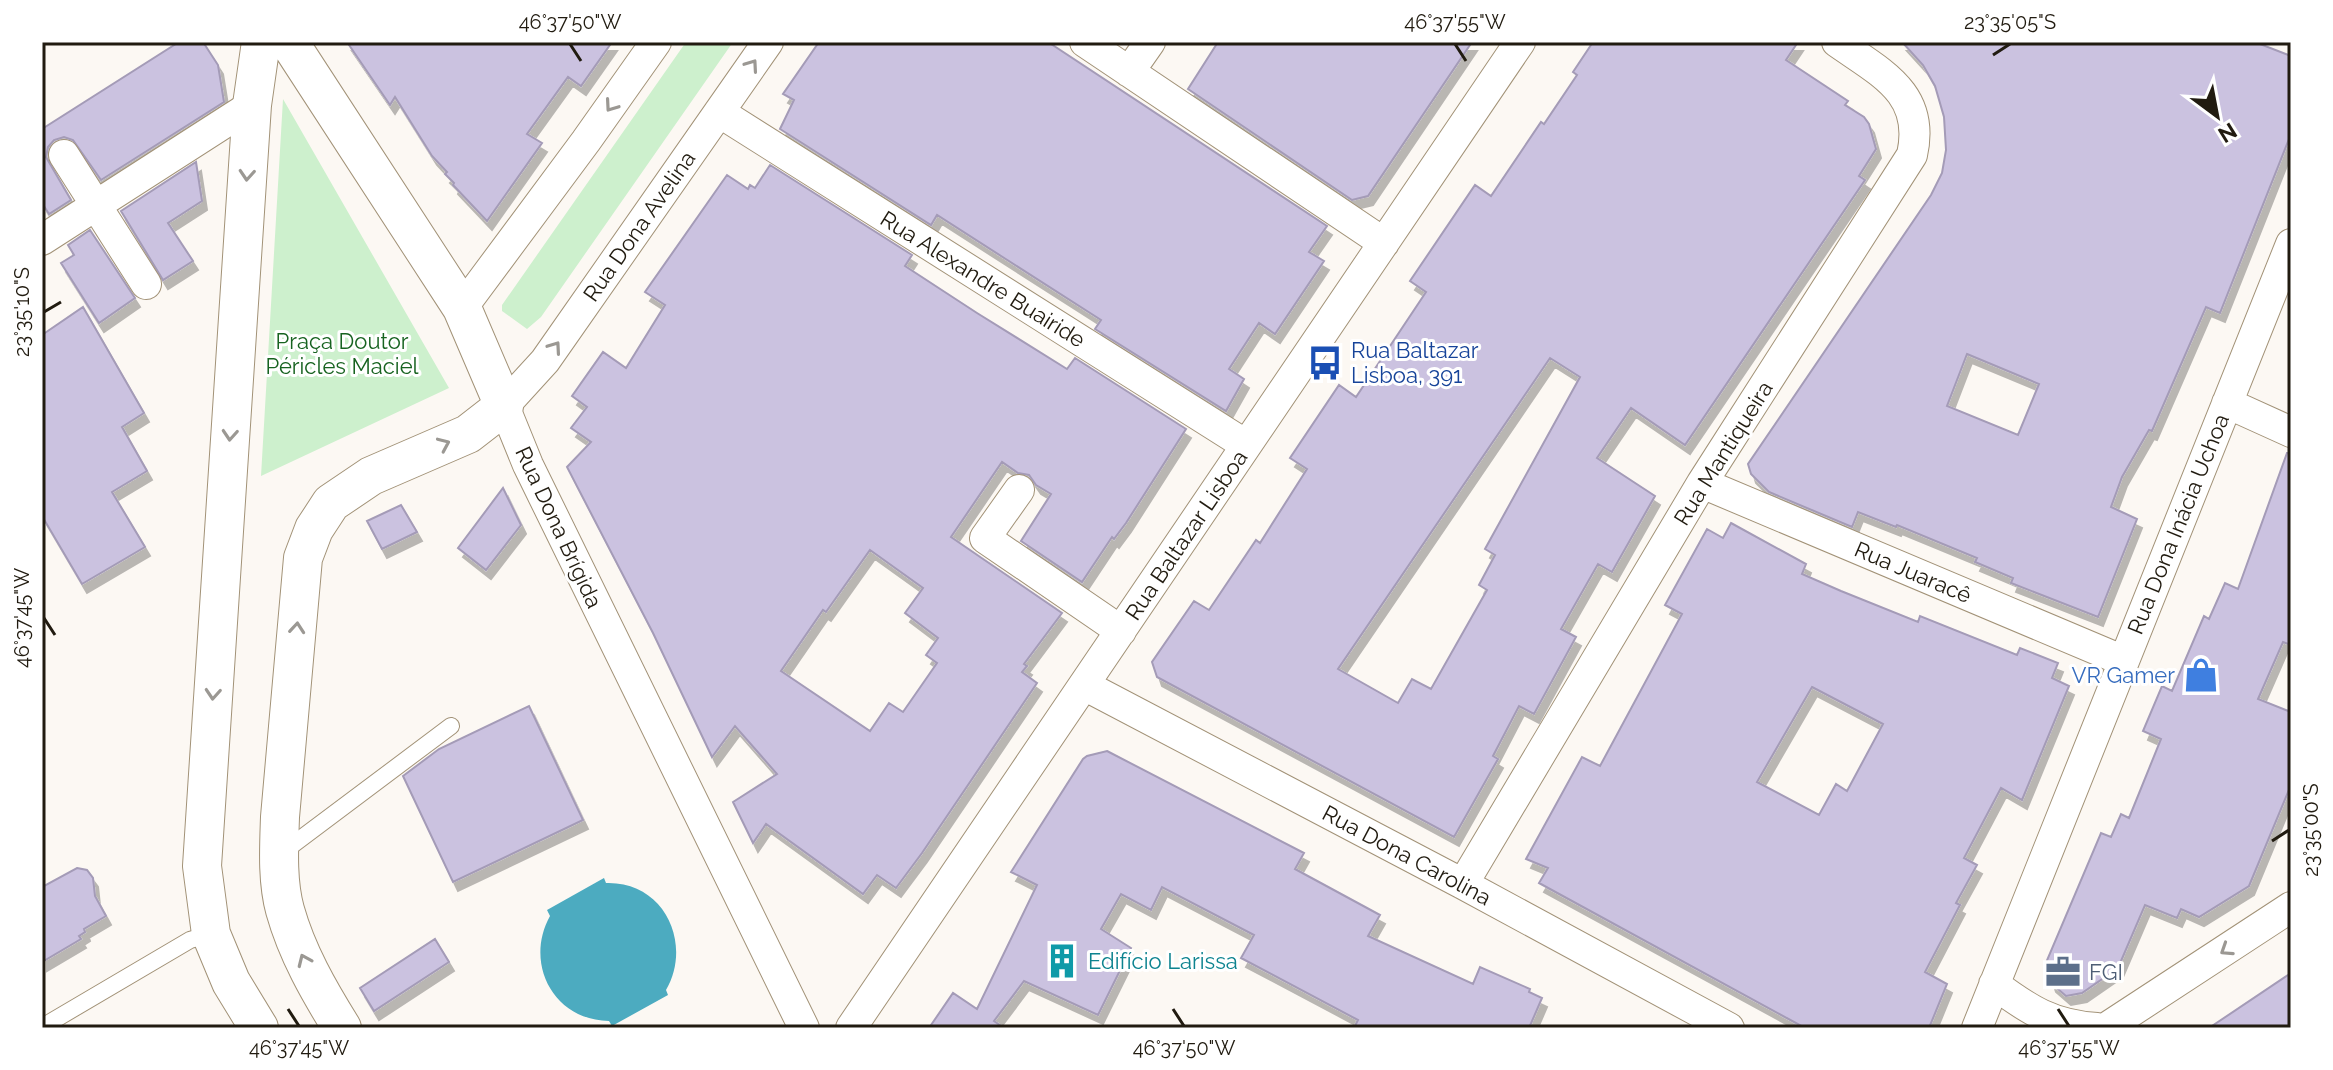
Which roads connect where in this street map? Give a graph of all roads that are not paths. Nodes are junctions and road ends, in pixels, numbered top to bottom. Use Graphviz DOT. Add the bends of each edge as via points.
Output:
graph roads {
  1 [pos="261,42"];
  2 [pos="289,42"];
  3 [pos="656,42"];
  4 [pos="768,42"];
  5 [pos="1085,42"];
  6 [pos="1150,42"];
  7 [pos="1520,42"];
  8 [pos="1837,42"];
  9 [pos="1129,72"];
  10 [pos="252,105"];
  11 [pos="719,112"];
  12 [pos="64,155"];
  13 [pos="97,205"];
  14 [pos="42,240"];
  15 [pos="1384,243"];
  16 [pos="2291,244"];
  17 [pos="146,284"];
  18 [pos="462,308"];
  19 [pos="2227,403"];
  20 [pos="504,406"];
  21 [pos="2291,432"];
  22 [pos="1246,445"];
  23 [pos="1702,483"];
  24 [pos="1019,490"];
  25 [pos="1121,631"];
  26 [pos="2124,661"];
  27 [pos="1084,685"];
  28 [pos="451,726"];
  29 [pos="279,855"];
  30 [pos="1463,884"];
  31 [pos="2291,907"];
  32 [pos="211,934"];
  33 [pos="1994,984"];
  34 [pos="49,1023"];
  35 [pos="259,1028"];
  36 [pos="342,1028"];
  37 [pos="804,1028"];
  38 [pos="851,1028"];
  39 [pos="1729,1028"];
  40 [pos="1977,1028"];
  41 [pos="2097,1028"];
  42 [pos="2106,1028"];
  1 -- 10 [label="street"];
  2 -- 18 [label="street, Rua Dona Brígida"];
  3 -- 18 [label="street, one-way"];
  11 -- 4 [label="street, Rua Dona Avelina, one-way"];
  5 -- 9 [label="street"];
  6 -- 9 [label="street"];
  7 -- 15 [label="street, Rua Baltazar Lisboa"];
  8 -- 23 [label="street, Rua Mantiqueira" via="1893,83 1910,104 1917,133 1912,155"];
  9 -- 15 [label="street"];
  10 -- 13 [label="street"];
  10 -- 32 [label="street, one-way" via="202,866"];
  20 -- 11 [label="street, Rua Dona Avelina, one-way" via="545,361"];
  11 -- 22 [label="street, Rua Alexandre Buairide"];
  12 -- 13 [label="street"];
  13 -- 14 [label="street"];
  13 -- 17 [label="street"];
  15 -- 22 [label="street, Rua Baltazar Lisboa"];
  16 -- 19 [label="street, Rua Dona Inácia Uchoa"];
  18 -- 20 [label="street, Rua Dona Brígida"];
  19 -- 21 [label="street"];
  19 -- 26 [label="street, Rua Dona Inácia Uchoa"];
  29 -- 20 [label="street, one-way" via="303,558 314,529 331,503 371,476 468,434"];
  20 -- 37 [label="street, Rua Dona Brígida" via="535,480"];
  22 -- 25 [label="street, Rua Baltazar Lisboa"];
  23 -- 26 [label="street, Rua Juaracê"];
  23 -- 30 [label="street, Rua Mantiqueira"];
  24 -- 25 [label="street" via="985,538"];
  25 -- 27 [label="street, Rua Baltazar Lisboa"];
  26 -- 33 [label="street, Rua Dona Inácia Uchoa"];
  27 -- 30 [label="street, Rua Dona Carolina"];
  27 -- 38 [label="street, Rua Baltazar Lisboa"];
  28 -- 29 [label="lane"];
  36 -- 29 [label="street, one-way" via="304,963 284,908"];
  30 -- 39 [label="street, Rua Dona Carolina"];
  31 -- 42 [label="street, one-way"];
  32 -- 34 [label="lane" via="190,940"];
  32 -- 35 [label="street" via="231,982"];
  33 -- 40 [label="street, Rua Dona Inácia Uchoa"];
  33 -- 41 [label="street" via="2030,1011 2068,1026"];
}
